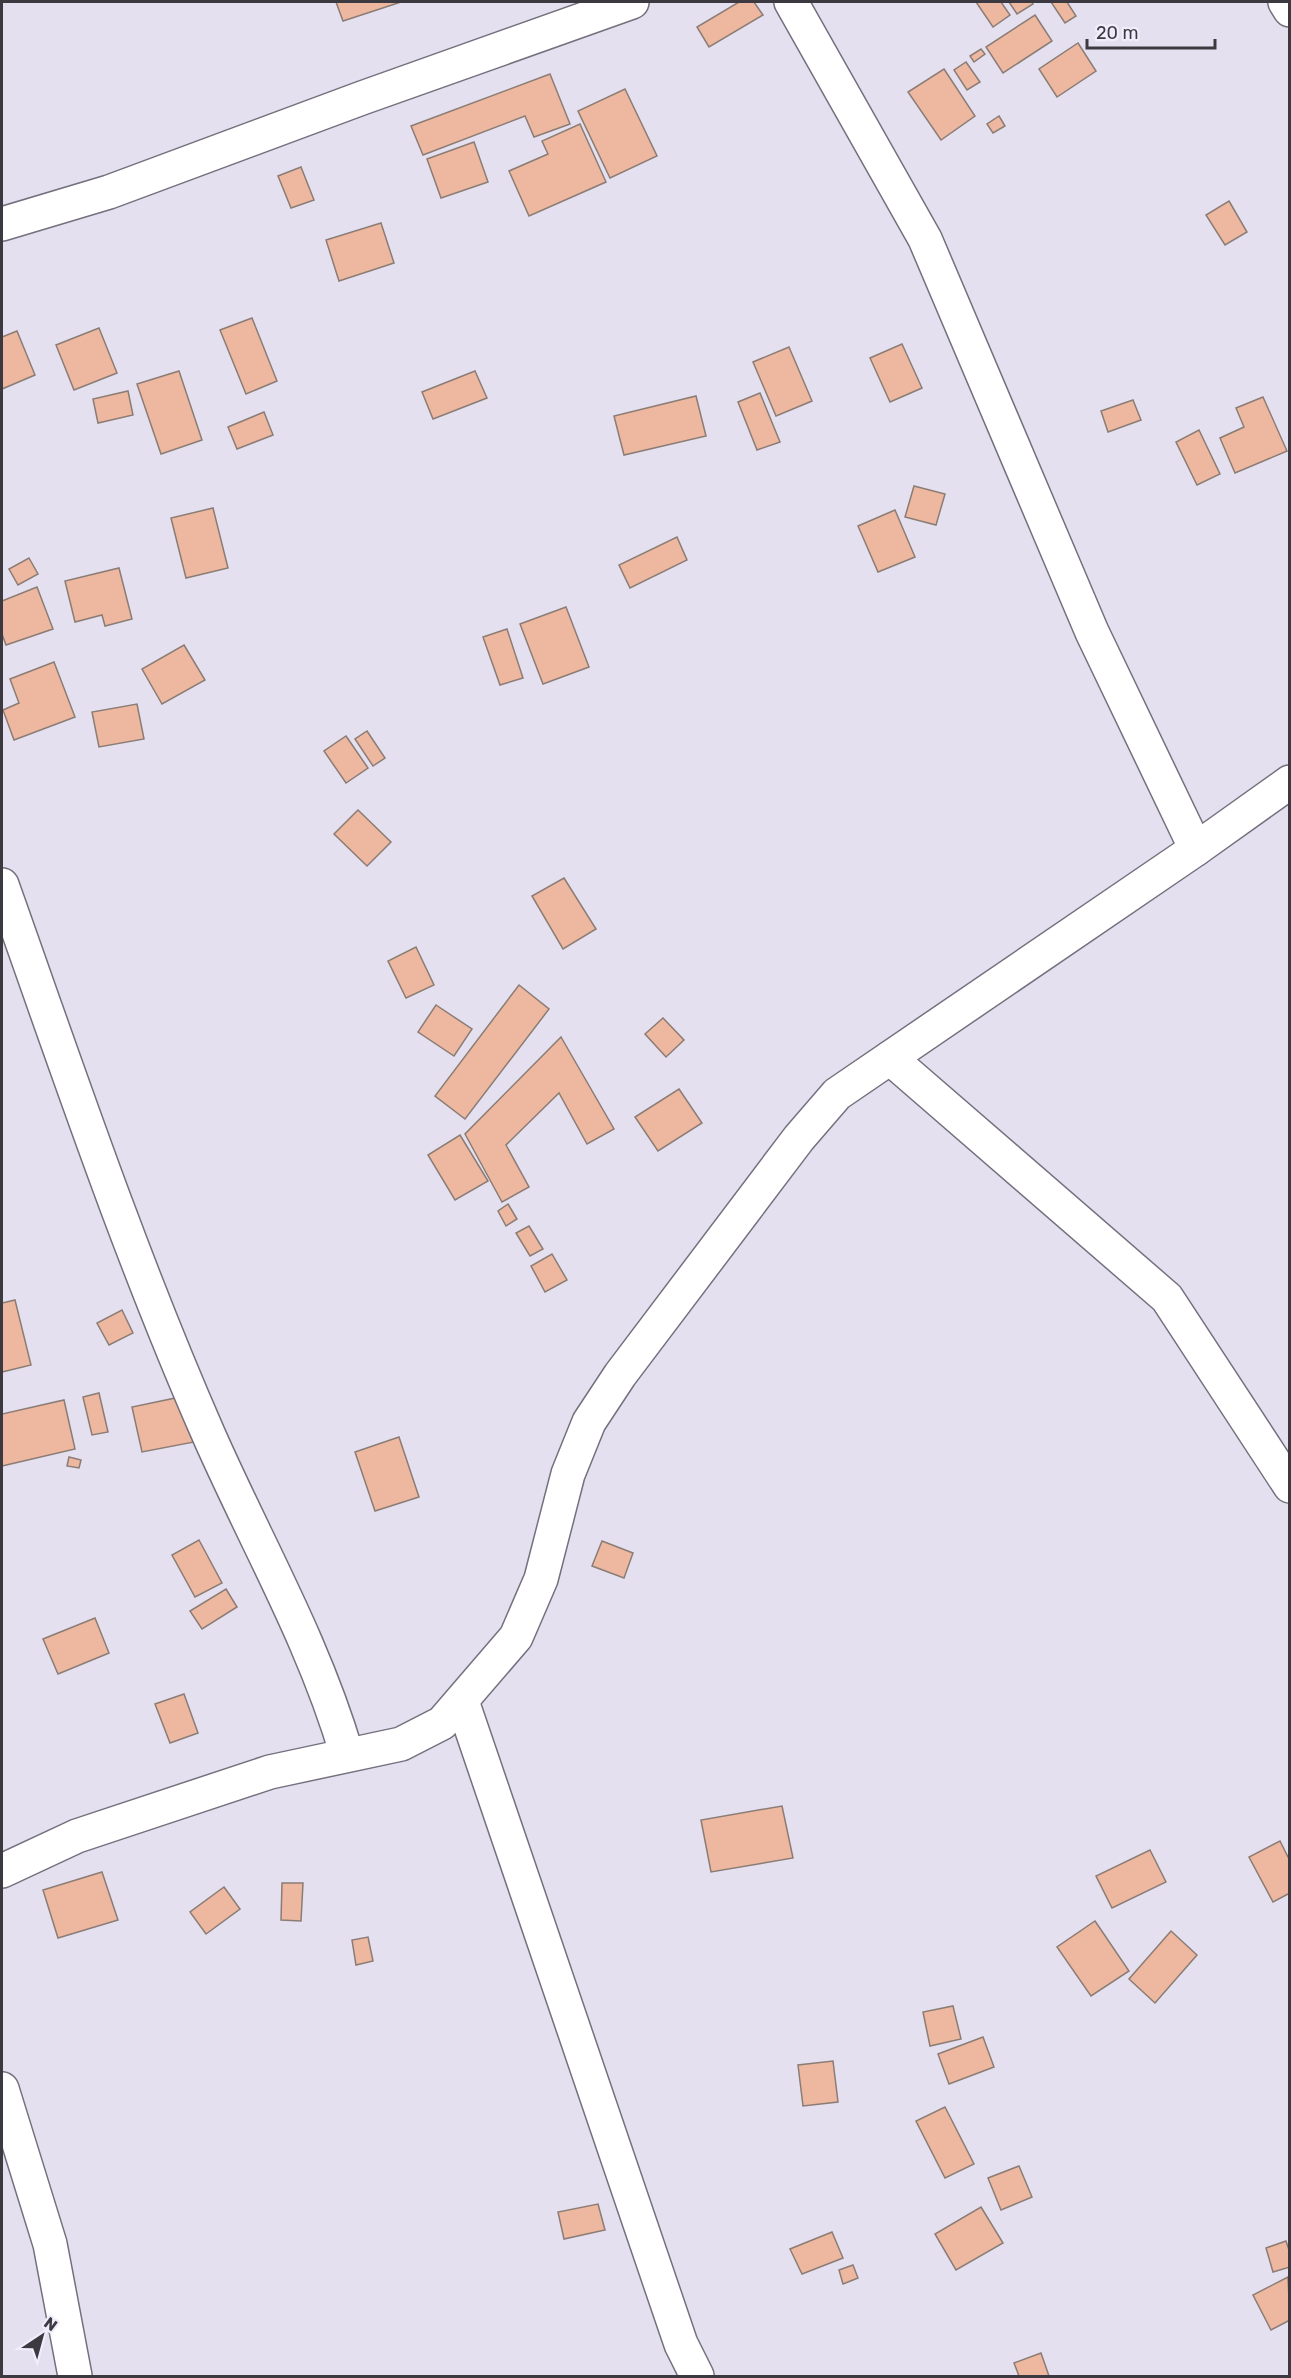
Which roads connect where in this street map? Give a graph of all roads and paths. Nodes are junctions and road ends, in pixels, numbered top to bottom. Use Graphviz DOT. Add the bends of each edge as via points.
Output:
graph roads {
  1 [pos="632,2"];
  2 [pos="791,2"];
  3 [pos="1286,2"];
  4 [pos="1290,10"];
  5 [pos="2,224"];
  6 [pos="1290,782"];
  7 [pos="1196,849"];
  8 [pos="2,885"];
  9 [pos="890,1058"];
  10 [pos="1290,1486"];
  11 [pos="462,1701"];
  12 [pos="347,1755"];
  13 [pos="2,1872"];
  14 [pos="2,2090"];
  15 [pos="75,2376"];
  16 [pos="697,2376"];
  1 -- 5 [label="street" via="109,192"];
  2 -- 7 [label="street" via="925,239 1092,632"];
  3 -- 4 [label="street"];
  6 -- 7 [label="street"];
  7 -- 9 [label="street"];
  8 -- 12 [label="street" via="135,1259 207,1433 300,1626 332,1704"];
  9 -- 10 [label="street" via="1167,1298"];
  9 -- 11 [label="street" via="837,1094 620,1375 589,1422 568,1474 541,1579 516,1637"];
  11 -- 12 [label="street" via="442,1723 401,1744"];
  11 -- 16 [label="street" via="681,2344"];
  12 -- 13 [label="street" via="270,1772 77,1836"];
  14 -- 15 [label="street" via="50,2244"];
}
